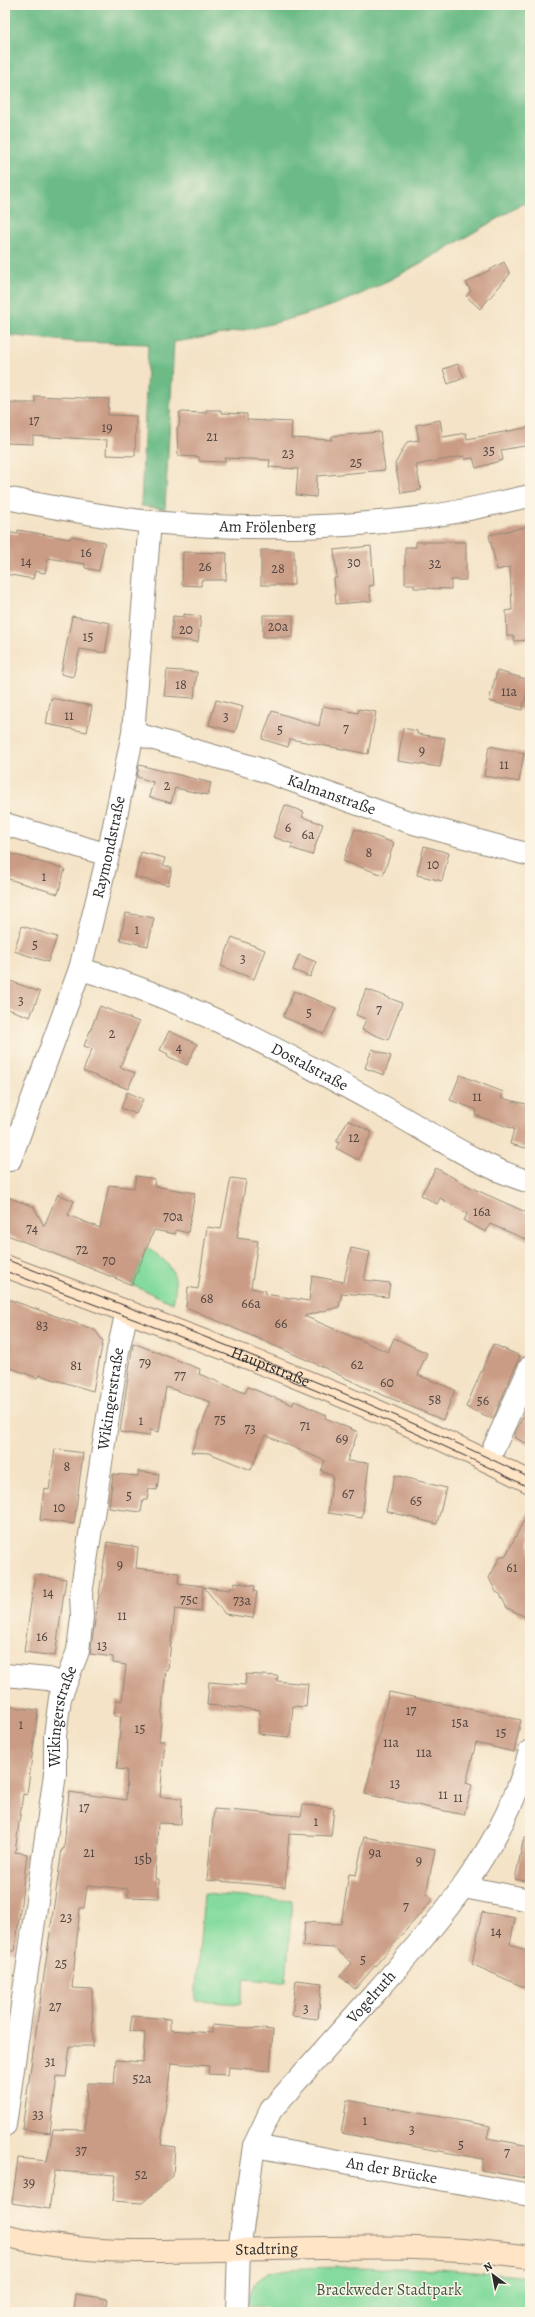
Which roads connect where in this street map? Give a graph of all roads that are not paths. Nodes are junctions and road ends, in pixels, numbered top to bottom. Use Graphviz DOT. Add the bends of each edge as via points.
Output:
graph roads {
  1 [pos="530,496"];
  2 [pos="5,498"];
  3 [pos="150,522"];
  4 [pos="133,734"];
  5 [pos="5,824"];
  6 [pos="108,855"];
  7 [pos="530,855"];
  8 [pos="80,969"];
  9 [pos="8,1159"];
  10 [pos="530,1182"];
  11 [pos="5,1266"];
  12 [pos="127,1311"];
  13 [pos="530,1367"];
  14 [pos="488,1461"];
  15 [pos="530,1482"];
  16 [pos="5,1674"];
  17 [pos="64,1684"];
  18 [pos="530,1751"];
  19 [pos="464,1886"];
  20 [pos="530,1900"];
  21 [pos="5,2125"];
  22 [pos="254,2146"];
  23 [pos="530,2195"];
  24 [pos="5,2235"];
  25 [pos="238,2250"];
  26 [pos="530,2257"];
  27 [pos="237,2312"];
  1 -- 3 [label="street, Am Frölenberg" via="426,516 319,526 209,526"];
  2 -- 3 [label="street, Am Frölenberg" via="83,513"];
  3 -- 4 [label="street, Raymondstraße"];
  4 -- 6 [label="street, Raymondstraße"];
  4 -- 7 [label="street, Kalmanstraße" via="256,768 406,821"];
  5 -- 6 [label="street"];
  6 -- 8 [label="street, Raymondstraße"];
  8 -- 9 [label="street, Raymondstraße"];
  8 -- 10 [label="street, Dostalstraße" via="132,985 203,1015 379,1104 485,1164"];
  11 -- 12 [label="street, Hauptstraße"];
  12 -- 14 [label="street, Hauptstraße" via="260,1362"];
  12 -- 17 [label="street, Wikingerstraße" via="118,1351 84,1571 78,1652"];
  13 -- 14 [label="street"];
  14 -- 15 [label="street, Hauptstraße"];
  16 -- 17 [label="street" via="48,1679"];
  17 -- 21 [label="street, Wikingerstraße" via="56,1720 55,1774"];
  18 -- 19 [label="street, Vogelruth" via="512,1803"];
  19 -- 20 [label="street"];
  19 -- 22 [label="street, Vogelruth" via="412,1952 271,2110"];
  22 -- 23 [label="street, An der Brücke"];
  22 -- 25 [label="street, Vogelruth"];
  24 -- 25 [label="street, Stadtring" via="46,2244 143,2252"];
  25 -- 26 [label="street, Stadtring" via="396,2247"];
  25 -- 27 [label="street, Vogelruth"];
}
